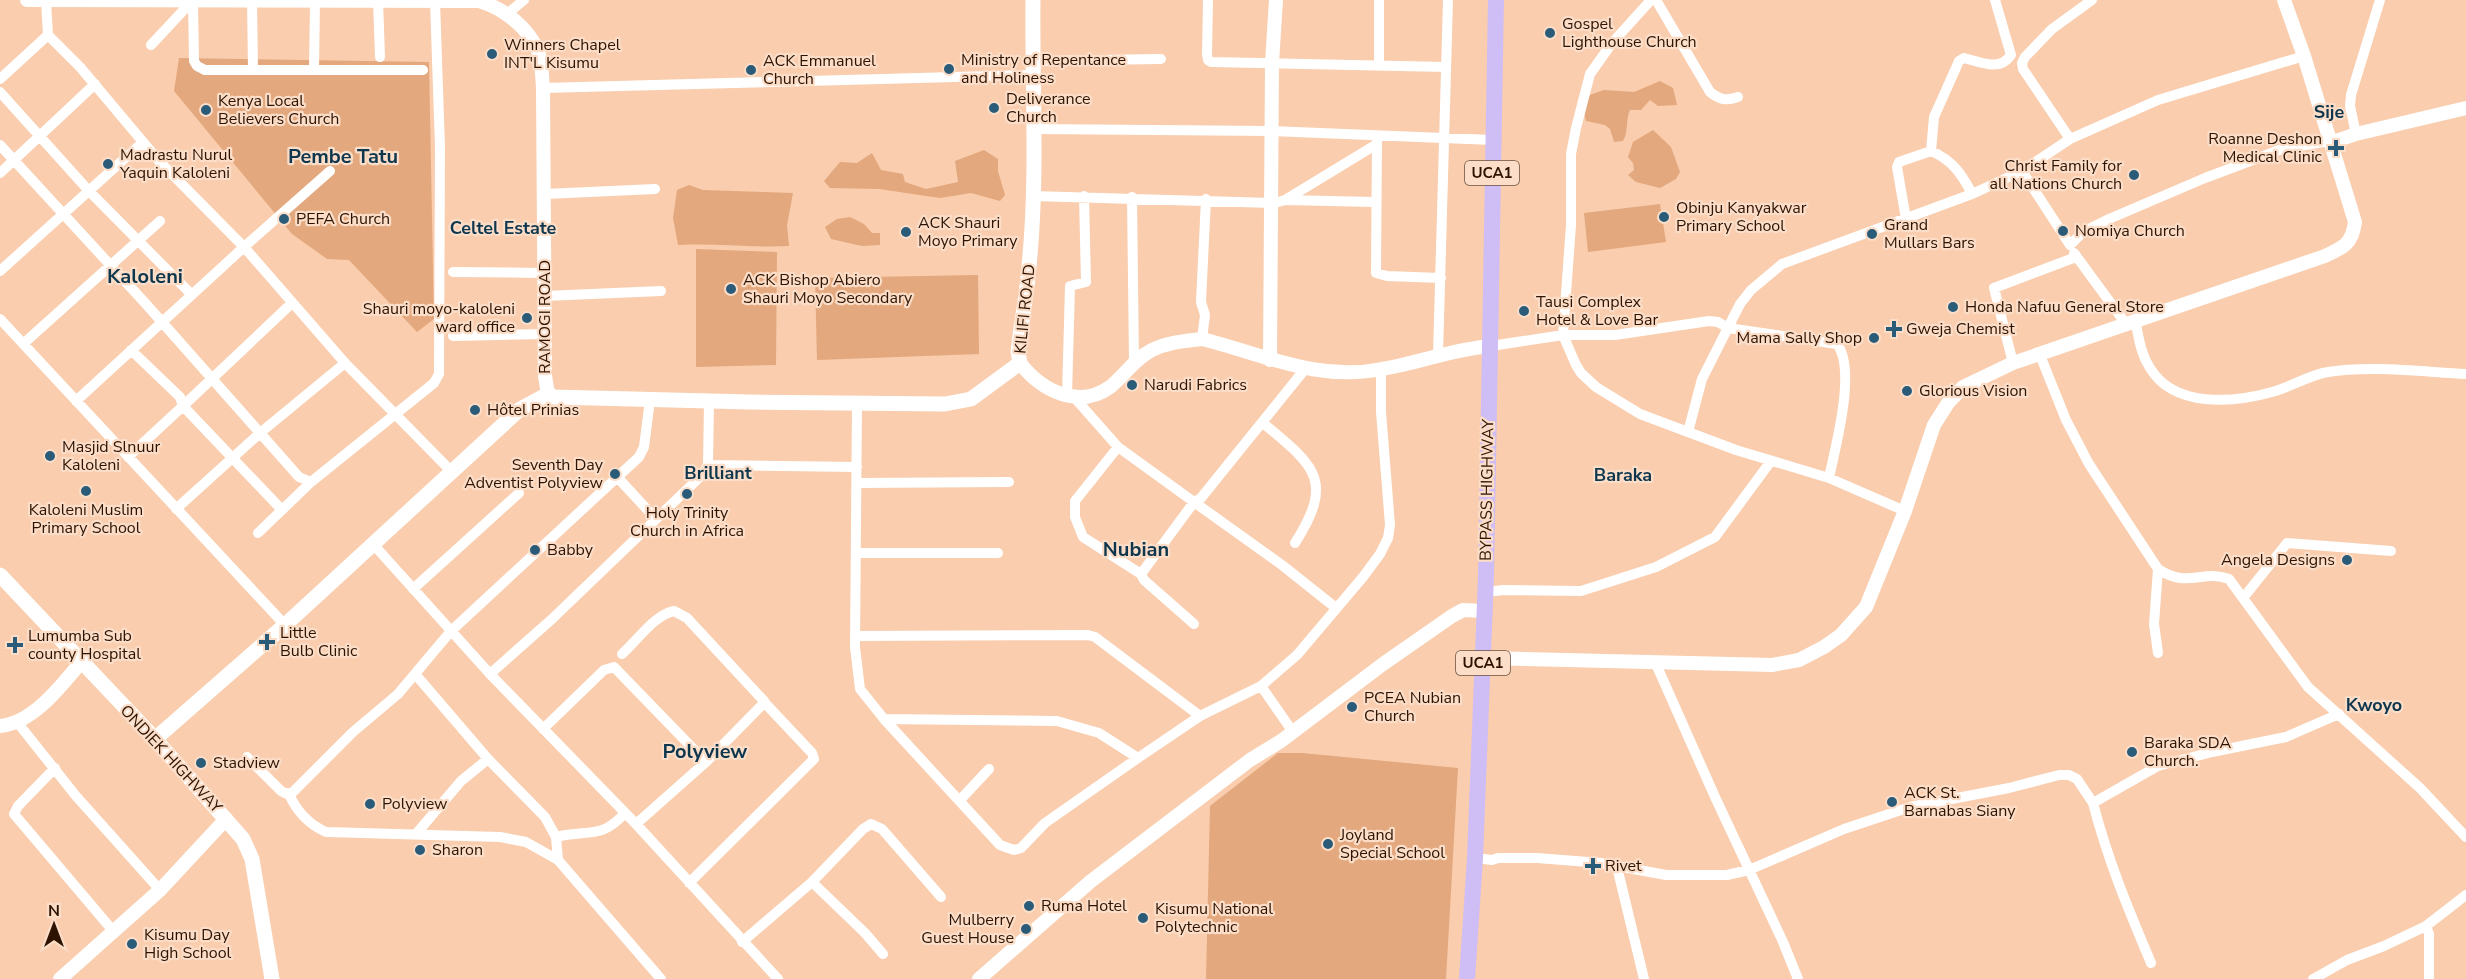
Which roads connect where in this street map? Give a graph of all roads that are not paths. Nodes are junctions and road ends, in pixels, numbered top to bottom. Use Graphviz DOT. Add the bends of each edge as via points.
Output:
graph roads {
  1 [pos="27,0"];
  2 [pos="193,0"];
  3 [pos="524,0"];
  4 [pos="1033,0"];
  5 [pos="1208,0"];
  6 [pos="1276,0"];
  7 [pos="1379,0"];
  8 [pos="1448,0"];
  9 [pos="1496,0"];
  10 [pos="1651,0"];
  11 [pos="1656,0"];
  12 [pos="1995,0"];
  13 [pos="2092,0"];
  14 [pos="2284,0"];
  15 [pos="2380,0"];
  16 [pos="46,1"];
  17 [pos="91,1"];
  18 [pos="378,1"];
  19 [pos="435,1"];
  20 [pos="252,2"];
  21 [pos="315,2"];
  22 [pos="507,14"];
  23 [pos="48,35"];
  24 [pos="151,45"];
  25 [pos="2304,56"];
  26 [pos="380,57"];
  27 [pos="1161,59"];
  28 [pos="1272,63"];
  29 [pos="1379,66"];
  30 [pos="1446,67"];
  31 [pos="1032,68"];
  32 [pos="253,70"];
  33 [pos="314,70"];
  34 [pos="423,70"];
  35 [pos="0,79"];
  36 [pos="95,84"];
  37 [pos="543,88"];
  38 [pos="0,92"];
  39 [pos="1738,97"];
  40 [pos="2466,108"];
  41 [pos="1035,129"];
  42 [pos="1271,130"];
  43 [pos="2356,134"];
  44 [pos="40,135"];
  45 [pos="1443,136"];
  46 [pos="1377,139"];
  47 [pos="2070,139"];
  48 [pos="1493,140"];
  49 [pos="143,142"];
  50 [pos="2330,142"];
  51 [pos="0,145"];
  52 [pos="1931,151"];
  53 [pos="14,160"];
  54 [pos="330,171"];
  55 [pos="2022,171"];
  56 [pos="0,173"];
  57 [pos="655,189"];
  58 [pos="89,191"];
  59 [pos="545,194"];
  60 [pos="1972,194"];
  61 [pos="1032,196"];
  62 [pos="1084,196"];
  63 [pos="1132,197"];
  64 [pos="1206,199"];
  65 [pos="1285,200"];
  66 [pos="1375,202"];
  67 [pos="1271,203"];
  68 [pos="64,213"];
  69 [pos="1906,219"];
  70 [pos="160,221"];
  71 [pos="138,242"];
  72 [pos="2070,245"];
  73 [pos="244,247"];
  74 [pos="2076,257"];
  75 [pos="111,266"];
  76 [pos="0,271"];
  77 [pos="453,272"];
  78 [pos="545,273"];
  79 [pos="1441,279"];
  80 [pos="662,291"];
  81 [pos="192,295"];
  82 [pos="545,296"];
  83 [pos="292,303"];
  84 [pos="0,319"];
  85 [pos="2131,322"];
  86 [pos="161,323"];
  87 [pos="1728,328"];
  88 [pos="545,334"];
  89 [pos="1563,335"];
  90 [pos="453,336"];
  91 [pos="1202,339"];
  92 [pos="23,344"];
  93 [pos="1491,346"];
  94 [pos="131,350"];
  95 [pos="1438,355"];
  96 [pos="2040,355"];
  97 [pos="1270,360"];
  98 [pos="1134,362"];
  99 [pos="345,363"];
  100 [pos="1020,363"];
  101 [pos="2013,363"];
  102 [pos="1305,369"];
  103 [pos="1381,370"];
  104 [pos="2466,374"];
  105 [pos="211,379"];
  106 [pos="548,394"];
  107 [pos="1070,396"];
  108 [pos="650,400"];
  109 [pos="76,401"];
  110 [pos="709,401"];
  111 [pos="857,403"];
  112 [pos="183,406"];
  113 [pos="393,414"];
  114 [pos="1263,423"];
  115 [pos="1688,432"];
  116 [pos="260,433"];
  117 [pos="1118,447"];
  118 [pos="128,457"];
  119 [pos="233,458"];
  120 [pos="1771,462"];
  121 [pos="708,465"];
  122 [pos="857,466"];
  123 [pos="451,471"];
  124 [pos="618,478"];
  125 [pos="1829,478"];
  126 [pos="311,482"];
  127 [pos="1009,482"];
  128 [pos="857,483"];
  129 [pos="519,493"];
  130 [pos="1194,502"];
  131 [pos="176,509"];
  132 [pos="282,510"];
  133 [pos="1905,512"];
  134 [pos="656,519"];
  135 [pos="258,533"];
  136 [pos="1295,543"];
  137 [pos="374,544"];
  138 [pos="2391,551"];
  139 [pos="856,553"];
  140 [pos="998,553"];
  141 [pos="2158,569"];
  142 [pos="1141,574"];
  143 [pos="0,575"];
  144 [pos="413,588"];
  145 [pos="1486,592"];
  146 [pos="2244,597"];
  147 [pos="1336,608"];
  148 [pos="1484,611"];
  149 [pos="1194,624"];
  150 [pos="285,625"];
  151 [pos="451,631"];
  152 [pos="855,636"];
  153 [pos="2158,653"];
  154 [pos="622,654"];
  155 [pos="1483,658"];
  156 [pos="81,662"];
  157 [pos="1656,664"];
  158 [pos="489,674"];
  159 [pos="416,675"];
  160 [pos="1261,686"];
  161 [pos="764,702"];
  162 [pos="2338,714"];
  163 [pos="1200,716"];
  164 [pos="884,718"];
  165 [pos="17,722"];
  166 [pos="0,726"];
  167 [pos="543,729"];
  168 [pos="1293,732"];
  169 [pos="155,738"];
  170 [pos="247,757"];
  171 [pos="1137,758"];
  172 [pos="488,759"];
  173 [pos="706,762"];
  174 [pos="55,768"];
  175 [pos="989,769"];
  176 [pos="289,794"];
  177 [pos="960,800"];
  178 [pos="2093,803"];
  179 [pos="625,813"];
  180 [pos="226,819"];
  181 [pos="636,824"];
  182 [pos="416,834"];
  183 [pos="556,837"];
  184 [pos="2466,837"];
  185 [pos="1474,858"];
  186 [pos="558,860"];
  187 [pos="1617,867"];
  188 [pos="1749,870"];
  189 [pos="812,882"];
  190 [pos="689,884"];
  191 [pos="160,890"];
  192 [pos="2466,895"];
  193 [pos="941,897"];
  194 [pos="2426,926"];
  195 [pos="114,932"];
  196 [pos="742,942"];
  197 [pos="883,954"];
  198 [pos="2151,963"];
  199 [pos="60,979"];
  200 [pos="272,979"];
  201 [pos="661,979"];
  202 [pos="778,979"];
  203 [pos="979,979"];
  204 [pos="1467,979"];
  205 [pos="1644,979"];
  206 [pos="1798,979"];
  207 [pos="2313,979"];
  208 [pos="2429,979"];
  1 -- 16 [label="street, RAMOGI ROAD"];
  2 -- 17 [label="street, RAMOGI ROAD"];
  2 -- 20 [label="street, RAMOGI ROAD"];
  2 -- 24 [label="street"];
  2 -- 32 [label="street" via="197,66 205,70"];
  3 -- 22 [label="street"];
  4 -- 31 [label="main road, KILIFI ROAD"];
  5 -- 28 [label="street" via="1208,60"];
  6 -- 28 [label="street"];
  7 -- 29 [label="street"];
  8 -- 30 [label="street"];
  9 -- 48 [label="main road, BYPASS HIGHWAY / UCA1"];
  10 -- 89 [label="street" via="1611,42 1590,74 1571,154 1571,225"];
  11 -- 39 [label="street" via="1710,92 1726,100"];
  12 -- 52 [label="street" via="2011,55 1998,65 1964,58 1959,61 1934,117"];
  13 -- 47 [label="street" via="2052,29 2022,63"];
  14 -- 25 [label="street"];
  15 -- 43 [label="street" via="2351,96"];
  16 -- 17 [label="street, RAMOGI ROAD"];
  16 -- 23 [label="street"];
  18 -- 19 [label="street, RAMOGI ROAD"];
  18 -- 21 [label="street, RAMOGI ROAD"];
  18 -- 26 [label="street"];
  19 -- 22 [label="street, RAMOGI ROAD" via="479,2 496,6"];
  19 -- 113 [label="street" via="440,147 439,374 434,383"];
  20 -- 21 [label="street, RAMOGI ROAD"];
  20 -- 32 [label="street"];
  21 -- 33 [label="street"];
  22 -- 37 [label="street, RAMOGI ROAD" via="539,53"];
  23 -- 35 [label="street"];
  23 -- 36 [label="street"];
  25 -- 47 [label="street" via="2158,100"];
  25 -- 50 [label="street"];
  27 -- 31 [label="street"];
  28 -- 29 [label="street"];
  28 -- 42 [label="street"];
  29 -- 30 [label="street"];
  30 -- 45 [label="street"];
  31 -- 37 [label="street"];
  31 -- 41 [label="main road, KILIFI ROAD"];
  32 -- 33 [label="street"];
  33 -- 34 [label="street"];
  36 -- 44 [label="street"];
  36 -- 49 [label="street"];
  37 -- 59 [label="street, RAMOGI ROAD"];
  38 -- 44 [label="street"];
  40 -- 43 [label="street"];
  41 -- 42 [label="street"];
  41 -- 61 [label="main road, KILIFI ROAD"];
  42 -- 46 [label="street"];
  42 -- 67 [label="street"];
  43 -- 50 [label="street"];
  44 -- 53 [label="street"];
  44 -- 58 [label="street"];
  45 -- 46 [label="street"];
  45 -- 48 [label="street"];
  45 -- 79 [label="street"];
  46 -- 65 [label="street"];
  46 -- 66 [label="street"];
  47 -- 55 [label="street"];
  48 -- 93 [label="main road, BYPASS HIGHWAY / UCA1"];
  49 -- 58 [label="street"];
  49 -- 73 [label="street"];
  50 -- 72 [label="street" via="2282,149 2205,178 2109,219 2083,232"];
  50 -- 85 [label="street" via="2355,222 2353,236 2344,247"];
  51 -- 53 [label="street"];
  52 -- 60 [label="street" via="1963,175"];
  52 -- 69 [label="street" via="1899,162 1897,167"];
  53 -- 56 [label="street"];
  53 -- 68 [label="street"];
  54 -- 73 [label="street"];
  55 -- 60 [label="street"];
  55 -- 72 [label="street"];
  57 -- 59 [label="street"];
  58 -- 68 [label="street"];
  58 -- 71 [label="street"];
  59 -- 78 [label="street, RAMOGI ROAD"];
  60 -- 69 [label="street"];
  61 -- 62 [label="street"];
  61 -- 100 [label="main road, KILIFI ROAD"];
  62 -- 63 [label="street"];
  62 -- 107 [label="street" via="1086,282 1070,286"];
  63 -- 64 [label="street"];
  63 -- 98 [label="street"];
  64 -- 67 [label="street"];
  64 -- 91 [label="street"];
  65 -- 66 [label="street"];
  65 -- 67 [label="street"];
  66 -- 79 [label="street" via="1376,273"];
  67 -- 97 [label="street"];
  68 -- 75 [label="street"];
  68 -- 76 [label="street"];
  69 -- 87 [label="street" via="1782,264 1744,297"];
  70 -- 71 [label="street"];
  71 -- 75 [label="street"];
  71 -- 81 [label="street"];
  72 -- 74 [label="street"];
  73 -- 81 [label="street"];
  73 -- 83 [label="street"];
  74 -- 85 [label="street"];
  74 -- 101 [label="street" via="1994,288"];
  75 -- 86 [label="street"];
  75 -- 92 [label="street"];
  77 -- 78 [label="street"];
  78 -- 82 [label="street, RAMOGI ROAD"];
  79 -- 95 [label="street"];
  80 -- 82 [label="street"];
  81 -- 86 [label="street"];
  82 -- 88 [label="street, RAMOGI ROAD"];
  83 -- 99 [label="street"];
  83 -- 105 [label="street"];
  84 -- 92 [label="street"];
  85 -- 96 [label="street"];
  85 -- 104 [label="street" via="2150,369 2159,380 2187,396 2242,399 2326,372 2351,369"];
  86 -- 94 [label="street"];
  86 -- 105 [label="street"];
  87 -- 89 [label="street" via="1709,321 1615,335"];
  87 -- 115 [label="street" via="1702,379"];
  87 -- 125 [label="street" via="1833,343 1841,349 1846,401"];
  88 -- 90 [label="street"];
  88 -- 106 [label="street, RAMOGI ROAD"];
  89 -- 93 [label="street"];
  89 -- 115 [label="street" via="1581,373 1596,387 1640,414"];
  91 -- 97 [label="street"];
  91 -- 98 [label="street" via="1169,344"];
  92 -- 109 [label="street"];
  93 -- 95 [label="street"];
  93 -- 145 [label="main road, BYPASS HIGHWAY / UCA1"];
  94 -- 109 [label="street"];
  94 -- 112 [label="street" via="180,397"];
  95 -- 103 [label="street"];
  96 -- 101 [label="street"];
  96 -- 141 [label="street" via="2089,464"];
  97 -- 102 [label="street"];
  98 -- 107 [label="street" via="1109,387 1096,394"];
  99 -- 113 [label="street"];
  99 -- 116 [label="street"];
  100 -- 107 [label="street, KILIFI ROAD" via="1051,391"];
  100 -- 111 [label="main road, RAMOGI ROAD" via="971,399 956,403"];
  101 -- 133 [label="street" via="1963,387 1948,403 1934,424"];
  102 -- 103 [label="street"];
  102 -- 114 [label="street"];
  103 -- 147 [label="street" via="1390,530 1380,554"];
  105 -- 112 [label="street"];
  105 -- 116 [label="street"];
  106 -- 108 [label="main road, RAMOGI ROAD"];
  106 -- 123 [label="main road, RAMOGI ROAD" via="520,409"];
  107 -- 117 [label="street"];
  108 -- 110 [label="main road, RAMOGI ROAD"];
  108 -- 124 [label="street" via="642,452"];
  109 -- 118 [label="street"];
  110 -- 111 [label="main road, RAMOGI ROAD"];
  110 -- 121 [label="street"];
  111 -- 122 [label="street"];
  112 -- 118 [label="street"];
  112 -- 119 [label="street"];
  113 -- 123 [label="street"];
  113 -- 126 [label="street"];
  114 -- 130 [label="street"];
  114 -- 136 [label="street" via="1302,456 1315,478 1313,514"];
  115 -- 120 [label="street"];
  116 -- 119 [label="street"];
  116 -- 126 [label="street" via="299,477"];
  117 -- 130 [label="street"];
  117 -- 142 [label="street" via="1075,501 1075,517 1083,537"];
  118 -- 131 [label="street"];
  119 -- 131 [label="street"];
  119 -- 132 [label="street"];
  120 -- 125 [label="street"];
  120 -- 145 [label="street" via="1715,537 1656,567 1581,591"];
  121 -- 122 [label="street"];
  121 -- 134 [label="street"];
  122 -- 128 [label="street"];
  123 -- 137 [label="main road, RAMOGI ROAD"];
  124 -- 134 [label="street"];
  124 -- 151 [label="street"];
  125 -- 133 [label="street"];
  126 -- 132 [label="street"];
  127 -- 128 [label="street"];
  128 -- 139 [label="street"];
  129 -- 144 [label="street"];
  130 -- 142 [label="street"];
  130 -- 147 [label="street"];
  131 -- 150 [label="street"];
  132 -- 135 [label="street"];
  133 -- 157 [label="street" via="1866,607 1841,635 1824,647 1799,660 1772,665"];
  134 -- 158 [label="street"];
  137 -- 144 [label="street"];
  137 -- 150 [label="main road, RAMOGI ROAD"];
  138 -- 146 [label="street" via="2287,543"];
  139 -- 140 [label="street"];
  139 -- 152 [label="street"];
  141 -- 146 [label="street" via="2182,580 2221,576 2229,579"];
  141 -- 153 [label="street" via="2154,624"];
  142 -- 149 [label="street"];
  143 -- 156 [label="main road, ONDIEK HIGHWAY"];
  144 -- 151 [label="street"];
  145 -- 148 [label="main road, BYPASS HIGHWAY / UCA1"];
  146 -- 162 [label="street" via="2308,687"];
  147 -- 160 [label="street" via="1297,655"];
  148 -- 155 [label="main road, BYPASS HIGHWAY / UCA1"];
  148 -- 168 [label="street" via="1463,610 1452,616"];
  150 -- 169 [label="main road, RAMOGI ROAD"];
  151 -- 158 [label="street"];
  151 -- 159 [label="street"];
  152 -- 163 [label="street" via="1088,635"];
  152 -- 164 [label="street" via="860,689"];
  154 -- 161 [label="street" via="657,620 674,610 687,618"];
  155 -- 157 [label="street"];
  155 -- 185 [label="main road, BYPASS HIGHWAY / UCA1"];
  156 -- 165 [label="street" via="40,705"];
  156 -- 169 [label="main road, ONDIEK HIGHWAY"];
  157 -- 188 [label="street"];
  158 -- 167 [label="street"];
  159 -- 172 [label="street"];
  159 -- 176 [label="street"];
  160 -- 163 [label="street"];
  160 -- 168 [label="street"];
  161 -- 173 [label="street"];
  161 -- 190 [label="street" via="814,754 814,759"];
  162 -- 178 [label="street" via="2286,737 2158,766"];
  162 -- 184 [label="street" via="2420,788"];
  163 -- 171 [label="street"];
  164 -- 171 [label="street" via="1057,721 1099,733"];
  164 -- 177 [label="street"];
  165 -- 166 [label="street"];
  165 -- 174 [label="street"];
  167 -- 173 [label="street" via="604,670 614,668"];
  167 -- 179 [label="street"];
  168 -- 203 [label="street" via="1091,881"];
  169 -- 180 [label="main road, ONDIEK HIGHWAY"];
  170 -- 176 [label="street" via="282,792"];
  171 -- 177 [label="street" via="1045,823 1022,848 1014,850 1000,845"];
  172 -- 182 [label="street" via="461,781"];
  172 -- 183 [label="street" via="545,817"];
  173 -- 181 [label="street"];
  174 -- 191 [label="street"];
  174 -- 195 [label="street" via="14,814"];
  175 -- 177 [label="street"];
  176 -- 182 [label="street" via="300,813 326,832"];
  178 -- 188 [label="street" via="2077,779 2059,774 2009,789 1910,807 1844,829"];
  178 -- 198 [label="street" via="2114,877"];
  179 -- 181 [label="street"];
  179 -- 183 [label="street" via="601,832"];
  180 -- 191 [label="street"];
  180 -- 200 [label="main road, ONDIEK HIGHWAY" via="243,839 252,859"];
  181 -- 190 [label="street"];
  182 -- 186 [label="street" via="514,839"];
  183 -- 186 [label="street"];
  185 -- 187 [label="street" via="1537,858"];
  185 -- 204 [label="main road, BYPASS HIGHWAY / UCA1"];
  186 -- 201 [label="street"];
  187 -- 188 [label="street" via="1702,876"];
  187 -- 205 [label="street"];
  188 -- 206 [label="street"];
  189 -- 193 [label="street" via="871,824 882,829"];
  189 -- 196 [label="street"];
  189 -- 197 [label="street"];
  190 -- 196 [label="street"];
  191 -- 195 [label="street"];
  192 -- 194 [label="street"];
  194 -- 207 [label="street"];
  194 -- 208 [label="street"];
  195 -- 199 [label="street"];
  196 -- 202 [label="street"];
}
